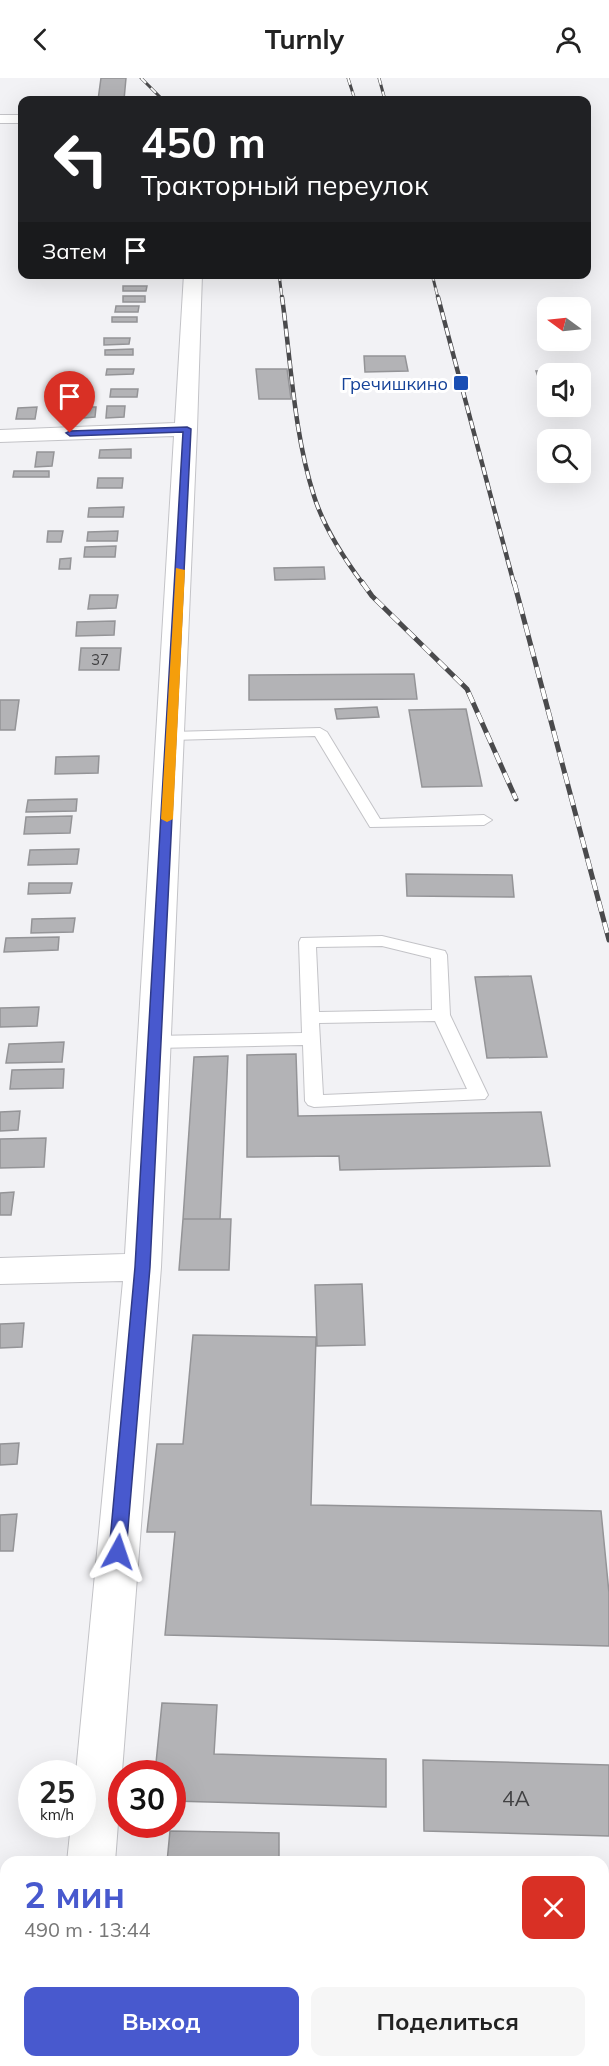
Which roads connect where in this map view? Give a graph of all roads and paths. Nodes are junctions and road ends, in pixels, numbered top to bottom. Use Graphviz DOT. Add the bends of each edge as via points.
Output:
graph roads {
  1 [pos="0,119"];
  2 [pos="18,119"];
  3 [pos="194,279"];
  4 [pos="187,429"];
  5 [pos="0,436"];
  6 [pos="171,736"];
  7 [pos="484,820"];
  8 [pos="441,1015"];
  9 [pos="310,1018"];
  10 [pos="311,1039"];
  11 [pos="155,1042"];
  12 [pos="143,1267"];
  13 [pos="0,1271"];
  14 [pos="91,1856"];
  1 -- 2 [label="street"];
  3 -- 4 [label="street"];
  4 -- 5 [label="street"];
  4 -- 6 [label="street"];
  6 -- 7 [label="lane" via="320,732 375,824"];
  6 -- 11 [label="street"];
  8 -- 9 [label="lane"];
  8 -- 9 [label="lane" via="439,955 382,941 307,942"];
  8 -- 10 [label="lane" via="479,1095 314,1101"];
  9 -- 10 [label="lane"];
  10 -- 11 [label="lane"];
  11 -- 12 [label="street"];
  12 -- 13 [label="street"];
  12 -- 14 [label="street"];
}
